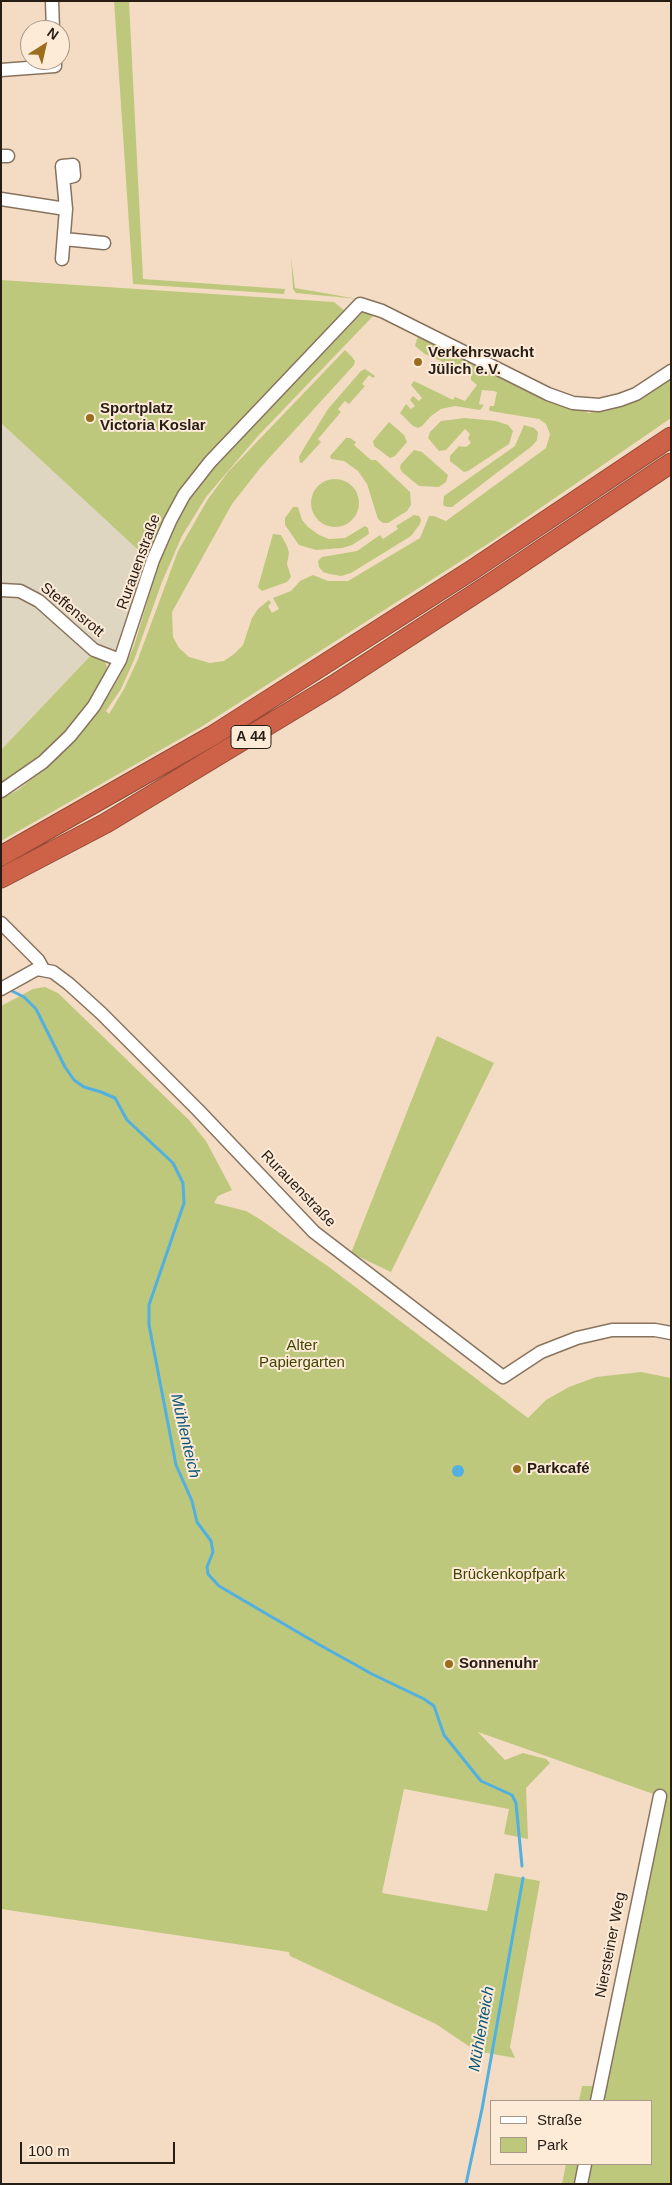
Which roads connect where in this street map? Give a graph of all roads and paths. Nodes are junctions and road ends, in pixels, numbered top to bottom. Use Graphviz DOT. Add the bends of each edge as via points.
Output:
graph roads {
  1 [pos="52,1"];
  2 [pos="53,20"];
  3 [pos="20,69"];
  4 [pos="1,70"];
  5 [pos="64,178"];
  6 [pos="1,199"];
  7 [pos="66,209"];
  8 [pos="64,239"];
  9 [pos="104,243"];
  10 [pos="62,259"];
  11 [pos="671,371"];
  12 [pos="671,437"];
  13 [pos="671,463"];
  14 [pos="1,590"];
  15 [pos="120,660"];
  16 [pos="1,791"];
  17 [pos="1,856"];
  18 [pos="1,878"];
  19 [pos="1,923"];
  20 [pos="43,969"];
  21 [pos="5,987"];
  22 [pos="671,1333"];
  23 [pos="660,1796"];
  24 [pos="597,2100"];
  25 [pos="585,2165"];
  26 [pos="581,2184"];
  1 -- 2 [label="street"];
  3 -- 4 [label="street"];
  5 -- 7 [label="street"];
  6 -- 7 [label="street"];
  7 -- 8 [label="street"];
  8 -- 9 [label="street"];
  8 -- 10 [label="street"];
  11 -- 15 [label="street, Rurauenstraße" via="636,394 599,405 573,403 548,394 382,311 360,304 210,462 184,496 153,560"];
  12 -- 17 [label="highway, A 44" via="236,721"];
  13 -- 18 [label="highway, A 44" via="334,685 106,823"];
  14 -- 15 [label="street, Steffensrott" via="20,591 39,601 94,650"];
  15 -- 16 [label="street, Rurauenstraße" via="94,706 70,736 43,762"];
  19 -- 20 [label="street, Rurauenstraße"];
  20 -- 21 [label="street" via="36,969"];
  20 -- 22 [label="street, Rurauenstraße" via="53,972 102,1013 314,1232 503,1378 542,1352 577,1338 612,1330"];
  23 -- 24 [label="street, Niersteiner Weg"];
  25 -- 26 [label="street"];
}
